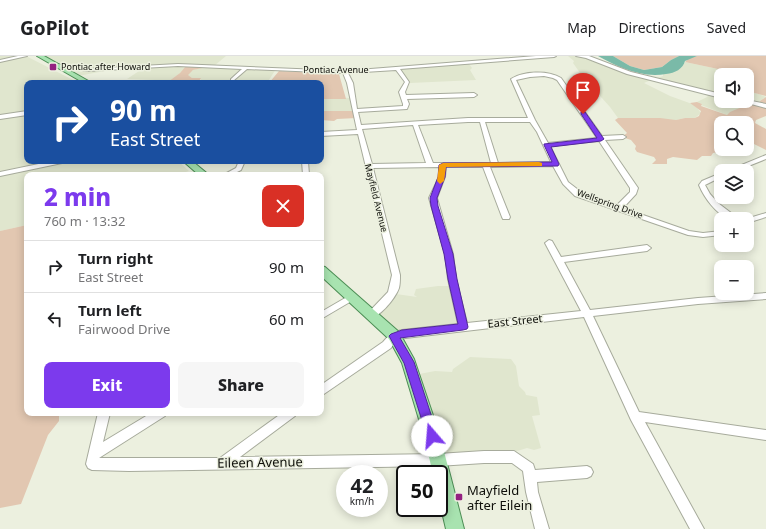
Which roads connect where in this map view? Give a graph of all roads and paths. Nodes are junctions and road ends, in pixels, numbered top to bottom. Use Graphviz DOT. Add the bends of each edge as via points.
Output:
graph roads {
  1 [pos="25,56"];
  2 [pos="40,56"];
  3 [pos="554,56"];
  4 [pos="578,56"];
  5 [pos="148,60"];
  6 [pos="0,61"];
  7 [pos="56,64"];
  8 [pos="146,66"];
  9 [pos="246,68"];
  10 [pos="118,69"];
  11 [pos="398,69"];
  12 [pos="345,72"];
  13 [pos="76,75"];
  14 [pos="84,80"];
  15 [pos="233,80"];
  16 [pos="714,94"];
  17 [pos="474,95"];
  18 [pos="404,97"];
  19 [pos="754,103"];
  20 [pos="766,106"];
  21 [pos="355,111"];
  22 [pos="24,113"];
  23 [pos="0,117"];
  24 [pos="482,120"];
  25 [pos="532,120"];
  26 [pos="415,124"];
  27 [pos="360,129"];
  28 [pos="324,134"];
  29 [pos="623,137"];
  30 [pos="601,139"];
  31 [pos="547,145"];
  32 [pos="766,157"];
  33 [pos="48,164"];
  34 [pos="191,164"];
  35 [pos="240,164"];
  36 [pos="495,164"];
  37 [pos="556,164"];
  38 [pos="748,164"];
  39 [pos="430,165"];
  40 [pos="443,165"];
  41 [pos="486,165"];
  42 [pos="368,166"];
  43 [pos="200,172"];
  44 [pos="232,172"];
  45 [pos="0,174"];
  46 [pos="714,178"];
  47 [pos="714,202"];
  48 [pos="716,204"];
  49 [pos="619,208"];
  50 [pos="723,212"];
  51 [pos="766,215"];
  52 [pos="506,216"];
  53 [pos="754,219"];
  54 [pos="714,234"];
  55 [pos="549,243"];
  56 [pos="647,248"];
  57 [pos="559,260"];
  58 [pos="324,273"];
  59 [pos="766,296"];
  60 [pos="352,297"];
  61 [pos="588,313"];
  62 [pos="324,314"];
  63 [pos="371,315"];
  64 [pos="463,327"];
  65 [pos="394,336"];
  66 [pos="324,389"];
  67 [pos="103,416"];
  68 [pos="156,416"];
  69 [pos="287,416"];
  70 [pos="635,416"];
  71 [pos="766,435"];
  72 [pos="94,454"];
  73 [pos="438,460"];
  74 [pos="224,462"];
  75 [pos="587,472"];
  76 [pos="530,476"];
  77 [pos="455,529"];
  78 [pos="542,529"];
  79 [pos="697,529"];
  1 -- 6 [label="street"];
  2 -- 7 [label="main road, Pontiac Avenue"];
  3 -- 11 [label="street, Pontiac Avenue"];
  4 -- 16 [label="street" via="637,75"];
  5 -- 8 [label="street"];
  7 -- 10 [label="street, Pontiac Avenue" via="87,70"];
  7 -- 13 [label="main road, Pontiac Avenue"];
  8 -- 9 [label="street, Pontiac Avenue"];
  8 -- 10 [label="street, Pontiac Avenue"];
  9 -- 12 [label="street, Pontiac Avenue"];
  9 -- 15 [label="street"];
  10 -- 13 [label="street, Pontiac Avenue"];
  11 -- 12 [label="street, Pontiac Avenue"];
  11 -- 18 [label="street" via="407,82 402,92"];
  12 -- 21 [label="street, Mayfield Avenue" via="350,83"];
  13 -- 14 [label="main road"];
  17 -- 18 [label="street"];
  18 -- 21 [label="street" via="406,108"];
  19 -- 20 [label="street"];
  21 -- 27 [label="street, Mayfield Avenue"];
  22 -- 23 [label="street"];
  24 -- 25 [label="street"];
  24 -- 26 [label="street"];
  24 -- 36 [label="street"];
  25 -- 30 [label="street, Wellspring Drive" via="513,79 547,74 557,77"];
  25 -- 31 [label="street, Wellspring Drive"];
  26 -- 27 [label="street"];
  26 -- 39 [label="street"];
  27 -- 28 [label="street"];
  27 -- 42 [label="street, Mayfield Avenue"];
  29 -- 30 [label="street"];
  30 -- 31 [label="street"];
  30 -- 49 [label="street" via="634,188"];
  31 -- 37 [label="street, Wellspring Drive"];
  32 -- 38 [label="street"];
  33 -- 45 [label="street"];
  34 -- 43 [label="main road"];
  35 -- 44 [label="street"];
  36 -- 37 [label="street"];
  36 -- 41 [label="street"];
  37 -- 49 [label="street, Wellspring Drive" via="564,183 578,194"];
  39 -- 40 [label="street"];
  39 -- 42 [label="street"];
  40 -- 41 [label="street"];
  40 -- 64 [label="street" via="434,206 449,254"];
  41 -- 52 [label="street"];
  42 -- 63 [label="street, Mayfield Avenue" via="396,275 394,291"];
  46 -- 47 [label="street" via="702,185"];
  48 -- 50 [label="street"];
  49 -- 54 [label="street, Wellspring Drive" via="688,233"];
  51 -- 53 [label="street"];
  55 -- 57 [label="street"];
  56 -- 57 [label="street"];
  57 -- 61 [label="street"];
  58 -- 60 [label="main road"];
  59 -- 61 [label="street, East Street"];
  60 -- 62 [label="street"];
  60 -- 63 [label="main road"];
  61 -- 64 [label="street, East Street"];
  61 -- 70 [label="street"];
  63 -- 65 [label="main road"];
  64 -- 65 [label="street, East Street"];
  65 -- 66 [label="street" via="387,344"];
  65 -- 73 [label="main road" via="409,362"];
  67 -- 72 [label="street"];
  68 -- 72 [label="street"];
  69 -- 74 [label="street"];
  70 -- 71 [label="street"];
  70 -- 79 [label="street"];
  72 -- 74 [label="street, Eileen Avenue" via="92,464"];
  73 -- 74 [label="street, Eileen Avenue"];
  73 -- 76 [label="street, Eileen Avenue" via="514,457 529,468"];
  73 -- 77 [label="main road"];
  75 -- 76 [label="street"];
  76 -- 78 [label="street"];
}
